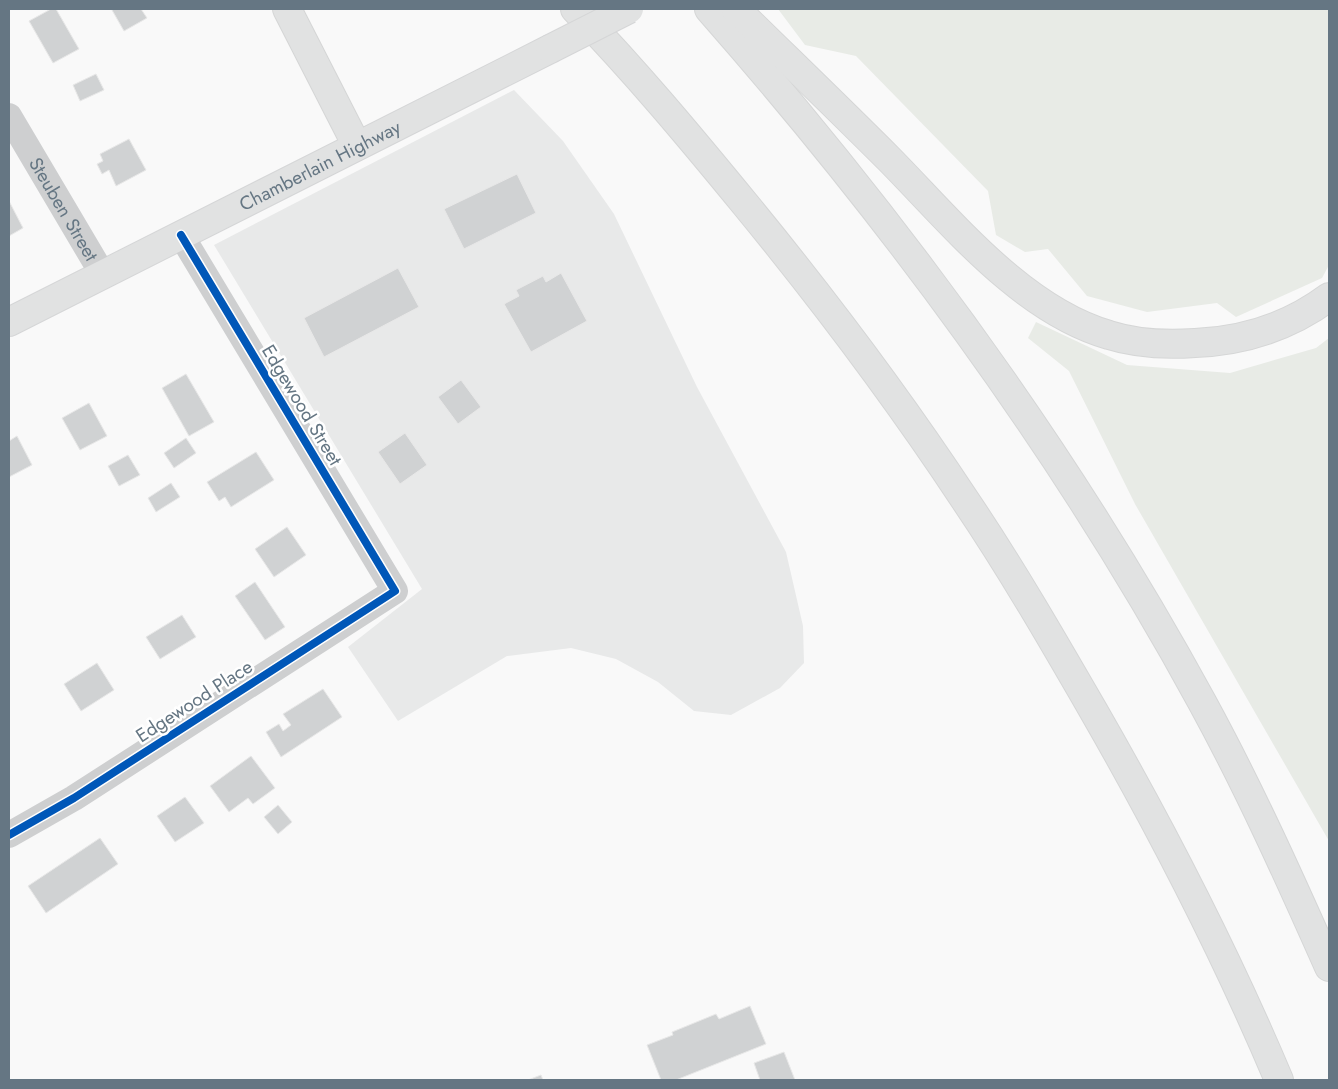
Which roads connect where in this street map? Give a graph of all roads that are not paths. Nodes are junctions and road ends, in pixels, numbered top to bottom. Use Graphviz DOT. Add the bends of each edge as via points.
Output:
graph roads {
  1 [pos="287,9"];
  2 [pos="575,9"];
  3 [pos="629,9"];
  4 [pos="709,9"];
  5 [pos="736,9"];
  6 [pos="9,116"];
  7 [pos="357,146"];
  8 [pos="181,235"];
  9 [pos="103,275"];
  10 [pos="1329,297"];
  11 [pos="9,322"];
  12 [pos="395,591"];
  13 [pos="9,835"];
  14 [pos="1329,967"];
  15 [pos="1279,1080"];
  1 -- 7 [label="main road"];
  2 -- 15 [label="main road" via="669,112 776,242 874,369 966,502 1046,629 1162,834 1235,979"];
  3 -- 7 [label="main road, Chamberlain Highway, bridge"];
  4 -- 14 [label="main road" via="886,222 993,366 1065,474 1203,703 1260,816"];
  5 -- 10 [label="main road" via="988,260 1031,295 1071,320 1130,340 1171,344 1215,342 1272,329"];
  6 -- 9 [label="street, Steuben Street"];
  7 -- 8 [label="main road, Chamberlain Highway"];
  8 -- 9 [label="main road, Chamberlain Highway"];
  8 -- 12 [label="street, Edgewood Street"];
  9 -- 11 [label="main road, Chamberlain Highway"];
  12 -- 13 [label="street, Edgewood Place" via="74,798"];
}
